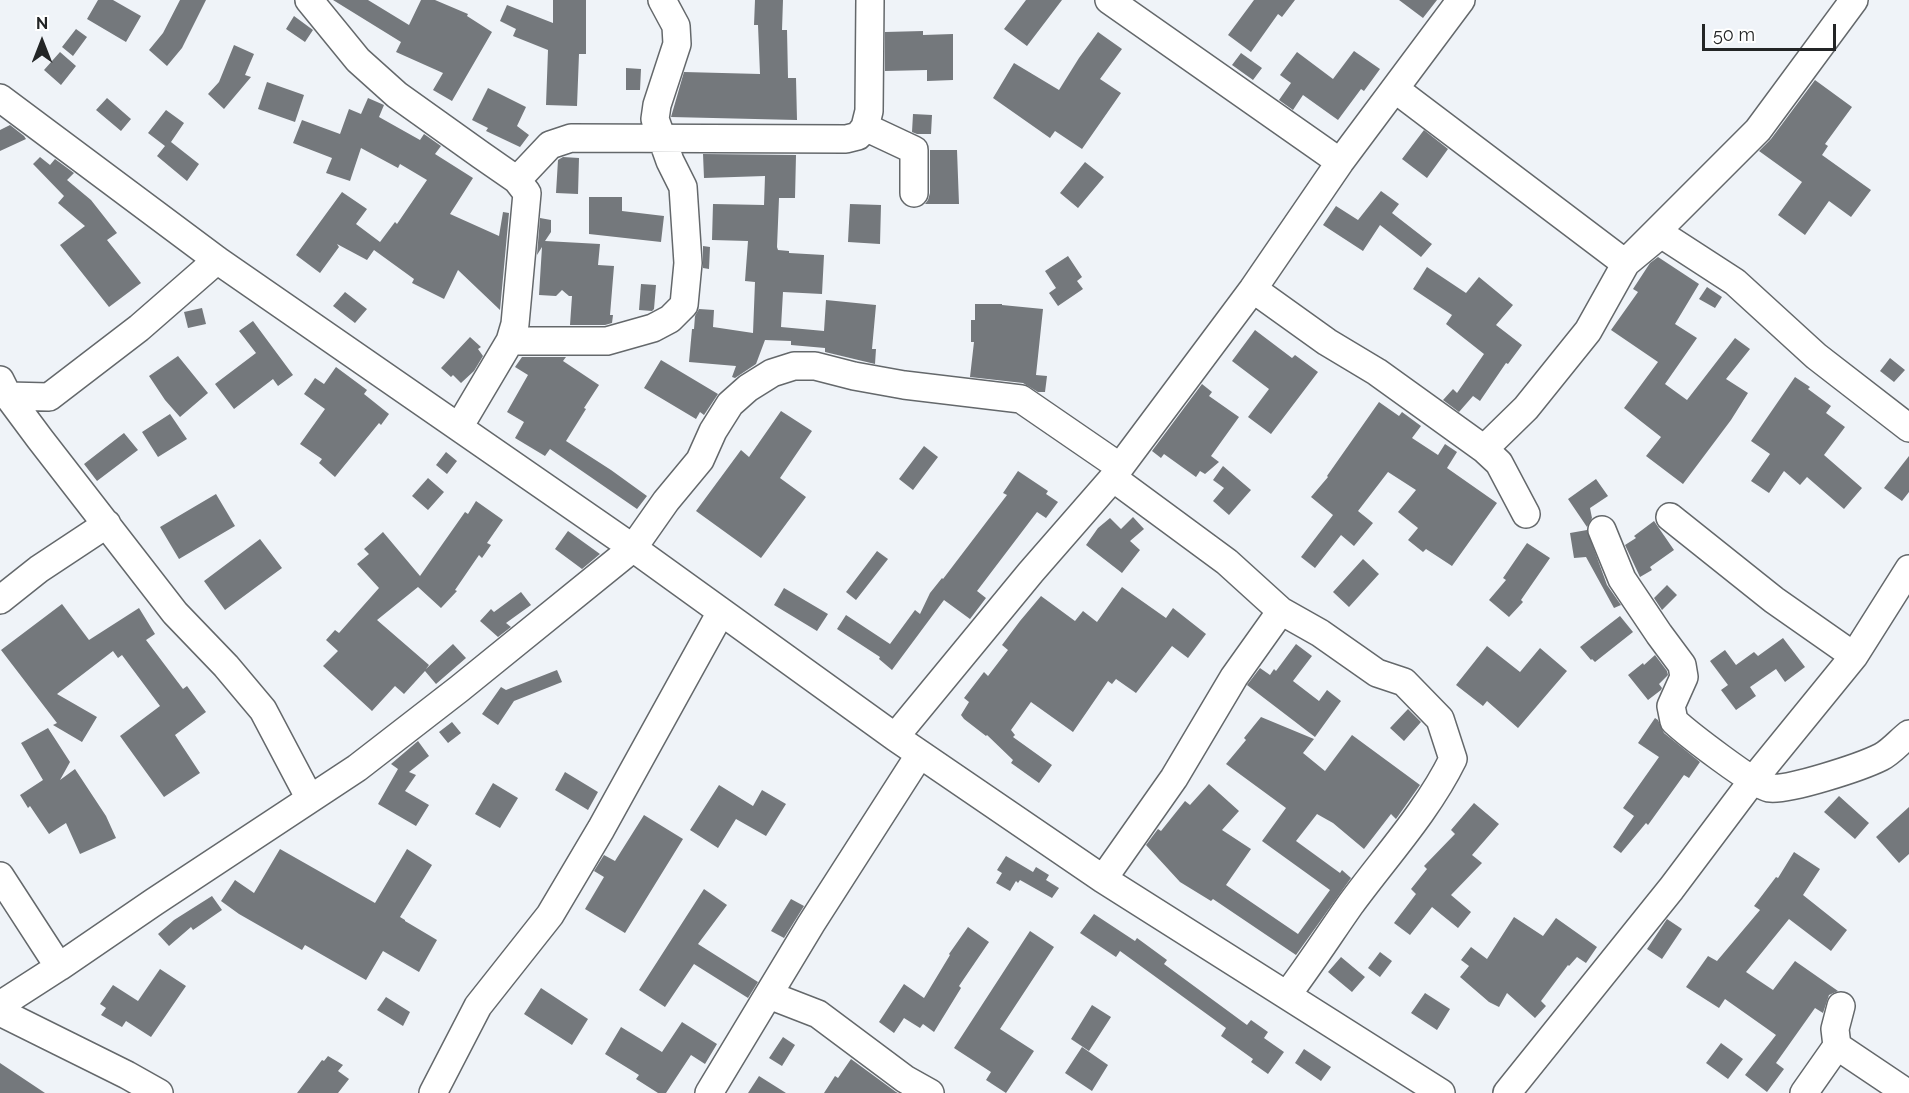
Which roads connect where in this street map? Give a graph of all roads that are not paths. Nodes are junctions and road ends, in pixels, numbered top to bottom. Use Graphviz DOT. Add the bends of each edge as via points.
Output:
graph roads {
  1 [pos="309,0"];
  2 [pos="662,0"];
  3 [pos="870,0"];
  4 [pos="1109,0"];
  5 [pos="1462,0"];
  6 [pos="1854,0"];
  7 [pos="1395,89"];
  8 [pos="0,98"];
  9 [pos="865,127"];
  10 [pos="661,138"];
  11 [pos="1340,162"];
  12 [pos="517,180"];
  13 [pos="914,193"];
  14 [pos="217,260"];
  15 [pos="1253,289"];
  16 [pos="510,341"];
  17 [pos="4,388"];
  18 [pos="49,397"];
  19 [pos="459,427"];
  20 [pos="1909,428"];
  21 [pos="40,439"];
  22 [pos="1484,448"];
  23 [pos="1117,473"];
  24 [pos="1527,514"];
  25 [pos="1670,517"];
  26 [pos="107,524"];
  27 [pos="1602,530"];
  28 [pos="633,548"];
  29 [pos="1909,569"];
  30 [pos="0,600"];
  31 [pos="1281,611"];
  32 [pos="721,612"];
  33 [pos="1854,656"];
  34 [pos="1909,734"];
  35 [pos="895,737"];
  36 [pos="920,754"];
  37 [pos="1753,780"];
  38 [pos="310,799"];
  39 [pos="0,876"];
  40 [pos="1103,879"];
  41 [pos="59,967"];
  42 [pos="769,995"];
  43 [pos="1287,996"];
  44 [pos="0,1005"];
  45 [pos="1841,1006"];
  46 [pos="0,1012"];
  47 [pos="1837,1046"];
  48 [pos="159,1093"];
  49 [pos="433,1093"];
  50 [pos="709,1093"];
  51 [pos="930,1093"];
  52 [pos="1441,1093"];
  53 [pos="1507,1093"];
  54 [pos="1804,1093"];
  55 [pos="1907,1093"];
  1 -- 12 [label="street" via="358,60 397,95"];
  2 -- 10 [label="street" via="676,26 677,44 657,105 655,119"];
  3 -- 9 [label="street" via="869,111"];
  4 -- 11 [label="street"];
  5 -- 7 [label="street"];
  6 -- 7 [label="street" via="1758,130 1625,263"];
  7 -- 11 [label="street"];
  8 -- 14 [label="street"];
  9 -- 10 [label="street" via="858,136 846,139"];
  9 -- 13 [label="street" via="914,150"];
  10 -- 12 [label="street" via="571,138 550,145"];
  10 -- 16 [label="street" via="683,187 688,263 684,305 653,328 607,341"];
  11 -- 15 [label="street"];
  12 -- 16 [label="street" via="527,193"];
  14 -- 18 [label="street" via="140,328"];
  14 -- 19 [label="street"];
  15 -- 22 [label="street"];
  15 -- 23 [label="street"];
  16 -- 19 [label="street"];
  17 -- 18 [label="street"];
  17 -- 21 [label="street"];
  18 -- 21 [label="street"];
  19 -- 28 [label="street"];
  20 -- 22 [label="street" via="1816,356 1735,282 1661,234 1626,263 1588,331 1527,408"];
  21 -- 26 [label="street"];
  22 -- 24 [label="street" via="1499,463"];
  23 -- 28 [label="street" via="1021,399 904,385 815,366 794,366 772,373 730,404 700,460"];
  23 -- 31 [label="street"];
  23 -- 35 [label="street"];
  25 -- 33 [label="street" via="1774,600"];
  26 -- 30 [label="street"];
  26 -- 38 [label="street" via="175,613 263,710"];
  27 -- 37 [label="street" via="1622,579 1682,665 1684,677 1671,706 1674,721"];
  28 -- 32 [label="street"];
  28 -- 38 [label="street" via="394,740"];
  29 -- 33 [label="street"];
  31 -- 40 [label="street" via="1234,677 1174,778"];
  31 -- 43 [label="street" via="1377,673 1404,682 1440,719 1453,759 1389,856"];
  32 -- 35 [label="street"];
  32 -- 49 [label="street" via="550,915 478,1006"];
  33 -- 37 [label="street"];
  34 -- 37 [label="street" via="1883,756 1832,775 1768,788"];
  35 -- 36 [label="street"];
  36 -- 40 [label="street"];
  36 -- 42 [label="street"];
  37 -- 53 [label="street" via="1671,890"];
  38 -- 41 [label="street"];
  39 -- 41 [label="street"];
  40 -- 43 [label="street"];
  41 -- 44 [label="street"];
  42 -- 50 [label="street"];
  42 -- 51 [label="street" via="818,1014"];
  43 -- 52 [label="street"];
  45 -- 47 [label="street" via="1835,1029"];
  46 -- 48 [label="street"];
  47 -- 54 [label="street"];
  47 -- 55 [label="street"];
}
